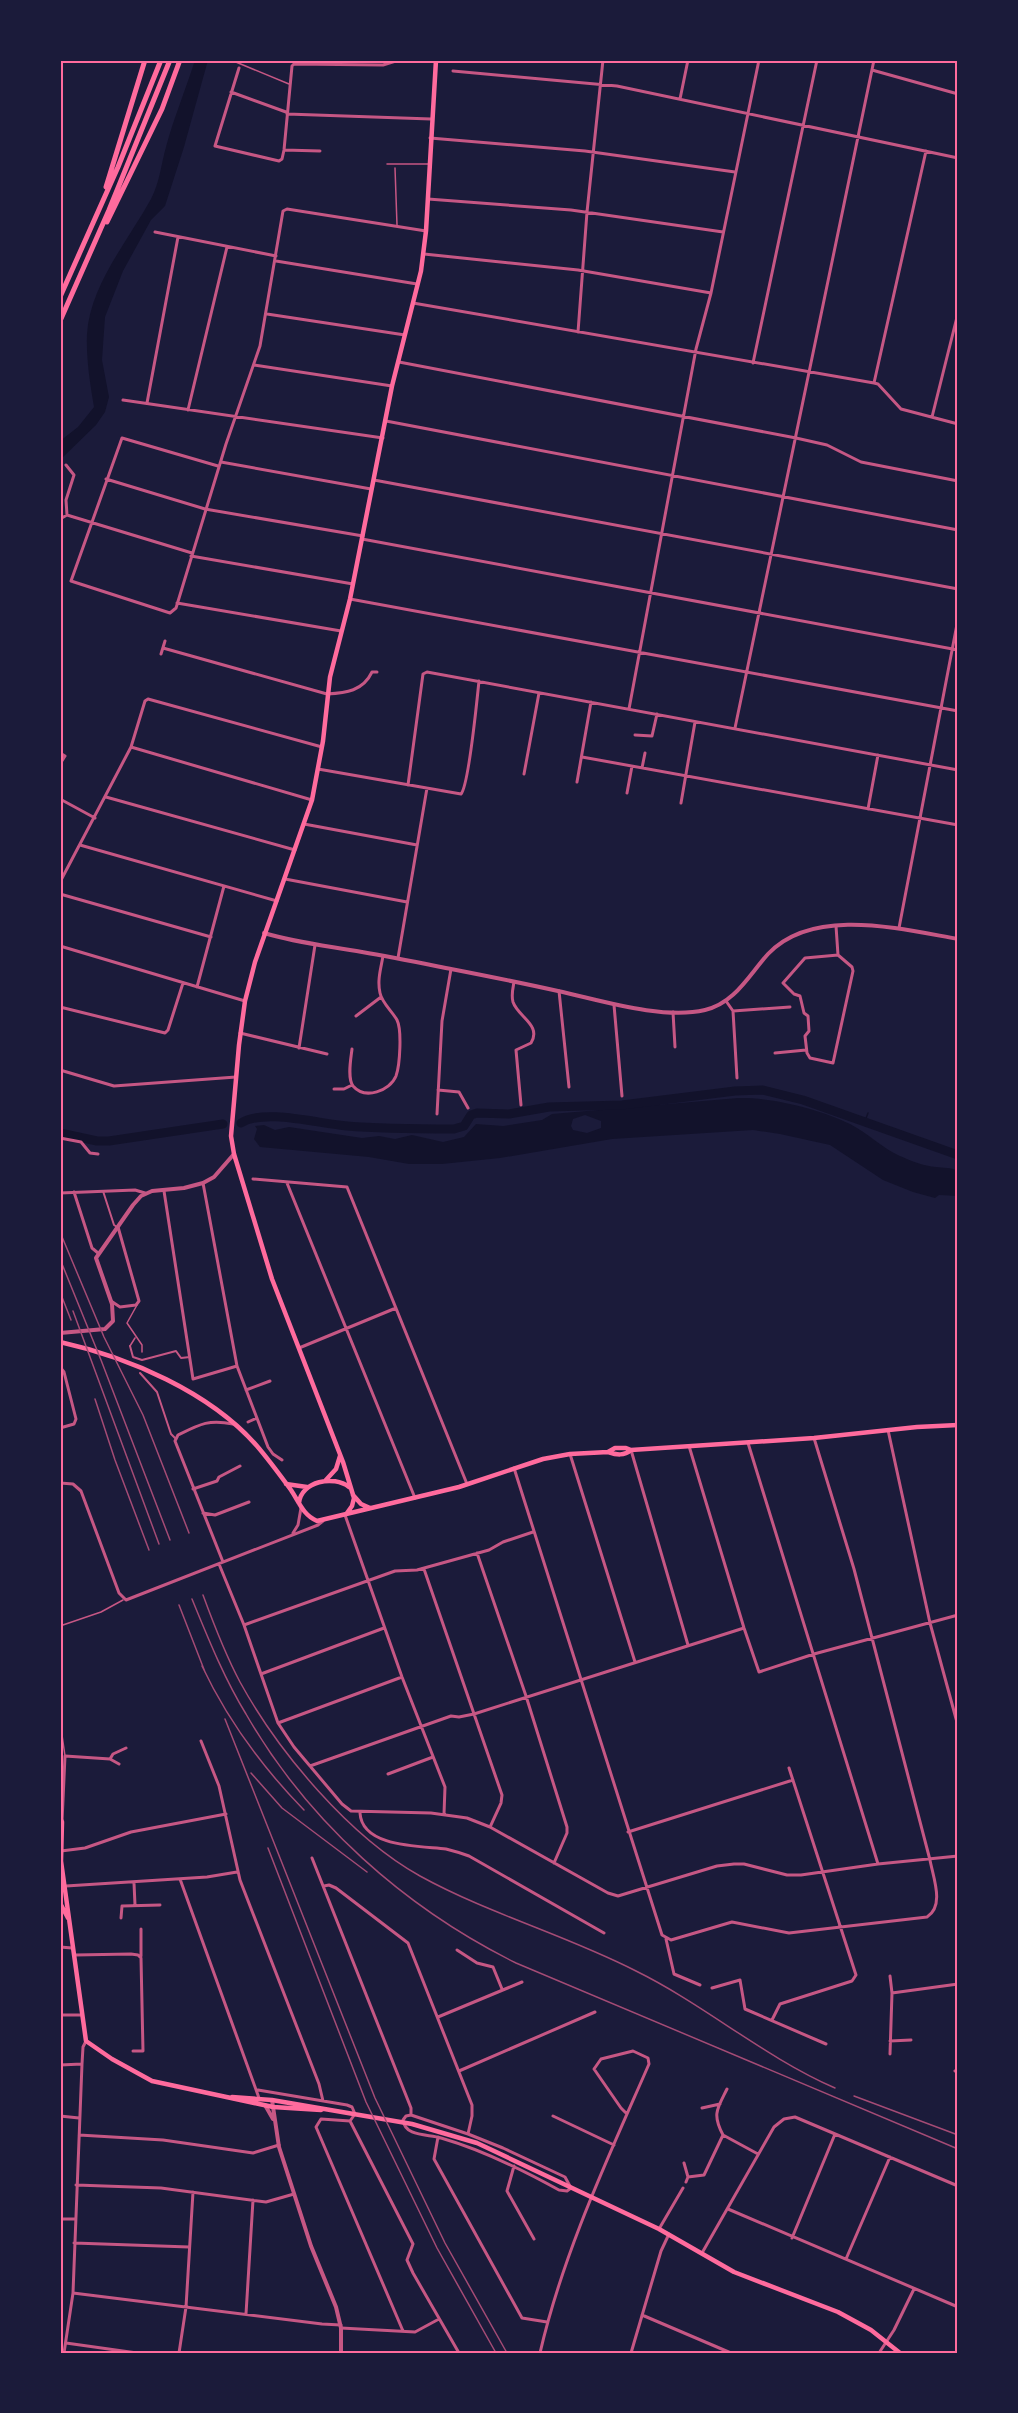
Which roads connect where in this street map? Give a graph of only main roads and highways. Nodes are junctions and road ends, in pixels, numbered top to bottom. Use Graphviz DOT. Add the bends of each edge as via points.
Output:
graph roads {
  1 [pos="146,60"];
  2 [pos="161,60"];
  3 [pos="170,60"];
  4 [pos="180,60"];
  5 [pos="436,60"];
  6 [pos="97,213"];
  7 [pos="94,244"];
  8 [pos="60,297"];
  9 [pos="60,321"];
  10 [pos="60,1342"];
  11 [pos="958,1425"];
  12 [pos="338,1448"];
  13 [pos="284,1482"];
  14 [pos="321,1483"];
  15 [pos="313,1485"];
  16 [pos="353,1494"];
  17 [pos="301,1507"];
  18 [pos="373,1508"];
  19 [pos="346,1513"];
  20 [pos="61,1820"];
  21 [pos="61,1851"];
  22 [pos="61,1869"];
  23 [pos="60,1903"];
  24 [pos="68,1918"];
  25 [pos="232,2097"];
  26 [pos="321,2110"];
  27 [pos="900,2353"];
  1 -- 6 [label="highway"];
  2 -- 6 [label="highway"];
  3 -- 7 [label="highway"];
  4 -- 7 [label="highway" via="156,123"];
  5 -- 12 [label="main road" via="419,284 393,386 327,694 312,800 264,933 245,1001 232,1121 234,1154 272,1279"];
  6 -- 8 [label="highway"];
  7 -- 9 [label="highway"];
  10 -- 13 [label="main road" via="106,1354 181,1388 233,1424 258,1447"];
  11 -- 18 [label="main road" via="570,1454"];
  12 -- 14 [label="main road" via="338,1466"];
  12 -- 16 [label="main road"];
  13 -- 15 [label="main road" via="296,1487"];
  13 -- 17 [label="main road"];
  14 -- 15 [label="main road"];
  14 -- 16 [label="main road" via="339,1481"];
  15 -- 17 [label="main road" via="302,1494"];
  16 -- 18 [label="main road" via="364,1506"];
  16 -- 19 [label="main road" via="352,1506"];
  17 -- 19 [label="main road" via="312,1519 323,1521"];
  18 -- 19 [label="main road"];
  20 -- 21 [label="main road"];
  21 -- 22 [label="main road"];
  22 -- 24 [label="main road"];
  23 -- 24 [label="main road"];
  24 -- 25 [label="main road" via="86,2041 147,2079"];
  25 -- 26 [label="main road"];
  25 -- 26 [label="main road" via="273,2107"];
  26 -- 27 [label="main road" via="438,2130 477,2143 669,2234 734,2272 838,2312"];
}
